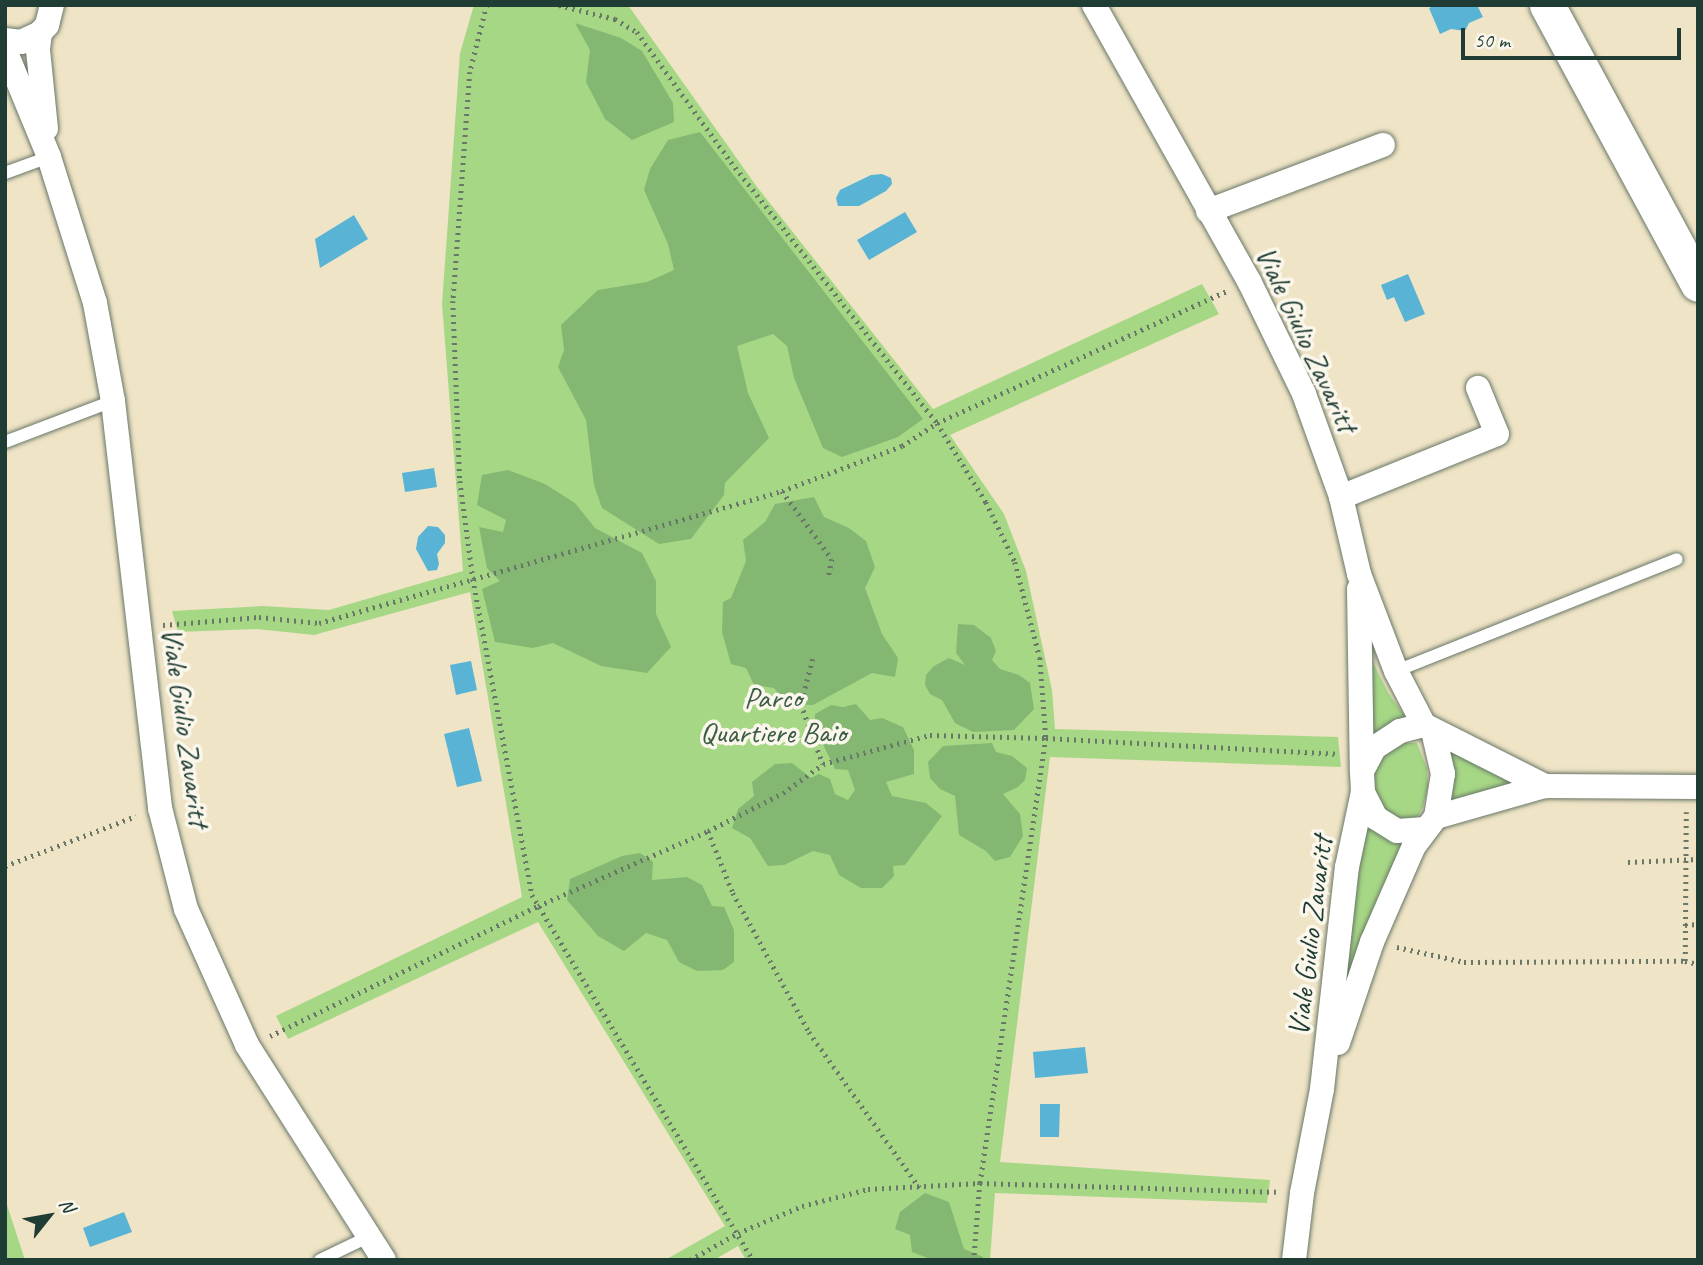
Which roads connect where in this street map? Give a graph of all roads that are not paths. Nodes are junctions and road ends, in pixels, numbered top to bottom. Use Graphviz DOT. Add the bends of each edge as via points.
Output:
graph roads {
  1 [pos="52,5"];
  2 [pos="1094,5"];
  3 [pos="1547,5"];
  4 [pos="40,33"];
  5 [pos="5,40"];
  6 [pos="5,50"];
  7 [pos="1383,145"];
  8 [pos="49,157"];
  9 [pos="5,173"];
  10 [pos="1208,211"];
  11 [pos="1672,234"];
  12 [pos="1698,267"];
  13 [pos="1698,284"];
  14 [pos="1478,388"];
  15 [pos="113,401"];
  16 [pos="5,442"];
  17 [pos="1341,497"];
  18 [pos="1677,559"];
  19 [pos="1359,575"];
  20 [pos="1396,671"];
  21 [pos="1429,728"];
  22 [pos="1362,773"];
  23 [pos="1545,786"];
  24 [pos="1692,788"];
  25 [pos="1430,823"];
  26 [pos="1322,1089"];
  27 [pos="370,1236"];
  28 [pos="320,1260"];
  29 [pos="384,1260"];
  30 [pos="1294,1260"];
  1 -- 4 [label="street, Viale Giulio Zavaritt"];
  2 -- 10 [label="street, Viale Giulio Zavaritt"];
  3 -- 11 [label="street"];
  4 -- 5 [label="street" via="21,42"];
  4 -- 8 [label="street, Viale Giulio Zavaritt"];
  6 -- 8 [label="street, Viale Giulio Zavaritt"];
  7 -- 10 [label="street"];
  8 -- 9 [label="lane"];
  8 -- 15 [label="street, Viale Giulio Zavaritt" via="95,303"];
  10 -- 17 [label="street, Viale Giulio Zavaritt" via="1249,281 1304,394"];
  11 -- 12 [label="street"];
  11 -- 13 [label="street"];
  14 -- 17 [label="street" via="1497,433"];
  15 -- 16 [label="lane"];
  15 -- 27 [label="street, Viale Giulio Zavaritt" via="160,808 186,909 247,1045"];
  17 -- 19 [label="street, Viale Giulio Zavaritt"];
  18 -- 20 [label="lane"];
  19 -- 20 [label="street, Viale Giulio Zavaritt"];
  19 -- 22 [label="street, Viale Giulio Zavaritt"];
  20 -- 21 [label="street, Viale Giulio Zavaritt"];
  21 -- 22 [label="street" via="1400,731 1374,748"];
  21 -- 23 [label="street"];
  21 -- 25 [label="street" via="1443,774"];
  22 -- 25 [label="street" via="1376,818 1397,831"];
  22 -- 26 [label="street, Viale Giulio Zavaritt"];
  23 -- 24 [label="street"];
  23 -- 25 [label="street"];
  25 -- 26 [label="street, Viale Giulio Zavaritt" via="1372,942"];
  26 -- 30 [label="street, Viale Giulio Zavaritt"];
  27 -- 28 [label="lane"];
  27 -- 29 [label="street, Viale Giulio Zavaritt"];
}
